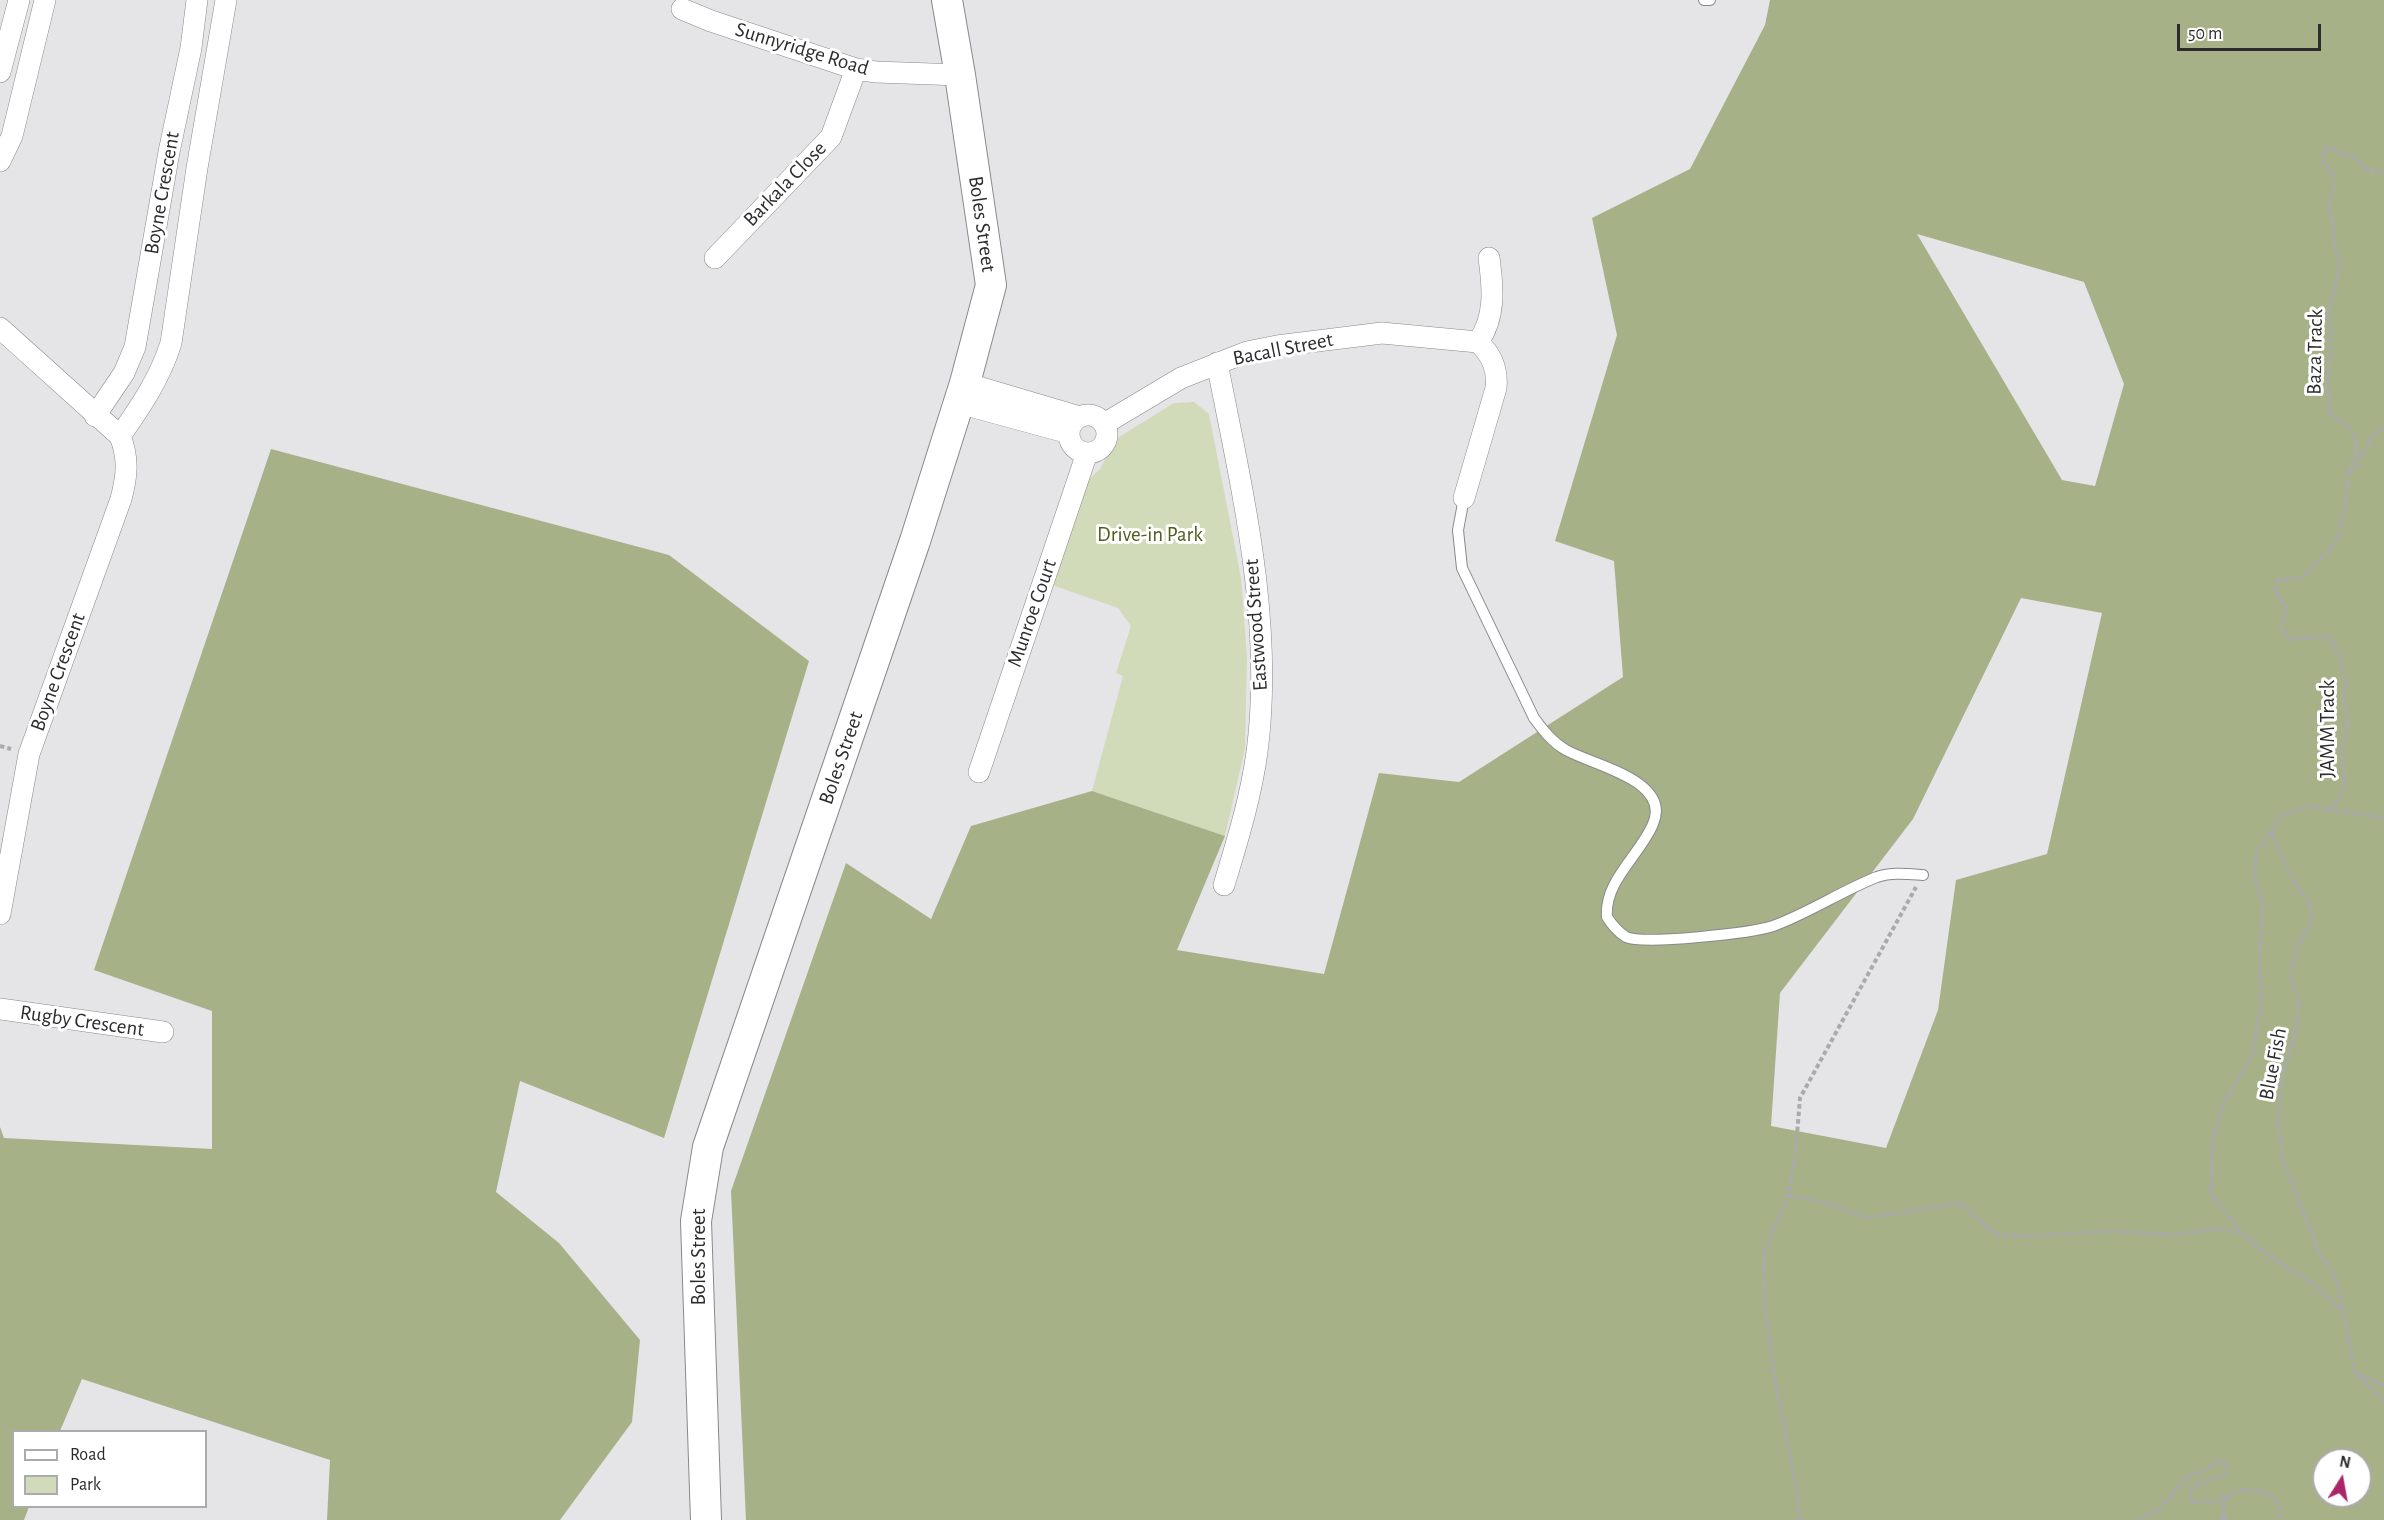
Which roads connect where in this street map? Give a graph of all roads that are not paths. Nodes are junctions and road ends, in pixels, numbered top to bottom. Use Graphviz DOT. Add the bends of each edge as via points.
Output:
graph roads {
  1 [pos="19,0"];
  2 [pos="45,0"];
  3 [pos="197,0"];
  4 [pos="226,0"];
  5 [pos="947,0"];
  6 [pos="1704,0"];
  7 [pos="1710,0"];
  8 [pos="682,9"];
  9 [pos="856,69"];
  10 [pos="0,72"];
  11 [pos="960,75"];
  12 [pos="0,161"];
  13 [pos="715,258"];
  14 [pos="1489,258"];
  15 [pos="0,328"];
  16 [pos="1478,342"];
  17 [pos="1217,363"];
  18 [pos="962,393"];
  19 [pos="95,416"];
  20 [pos="1104,424"];
  21 [pos="1075,425"];
  22 [pos="120,436"];
  23 [pos="1087,453"];
  24 [pos="1464,498"];
  25 [pos="979,772"];
  26 [pos="1923,875"];
  27 [pos="1224,885"];
  28 [pos="0,914"];
  29 [pos="0,1009"];
  30 [pos="163,1032"];
  31 [pos="706,1520"];
  1 -- 10 [label="street"];
  2 -- 12 [label="street" via="12,136"];
  3 -- 19 [label="street, Boyne Crescent" via="135,347 124,373"];
  4 -- 22 [label="street, Boyne Crescent" via="171,343 163,368"];
  5 -- 11 [label="street, Boles Street"];
  6 -- 7 [label="lane"];
  8 -- 9 [label="street, Sunnyridge Road"];
  9 -- 11 [label="street, Sunnyridge Road"];
  9 -- 13 [label="street, Barkala Close" via="831,137"];
  11 -- 18 [label="street, Boles Street" via="991,285"];
  14 -- 16 [label="street" via="1494,288 1492,306"];
  15 -- 19 [label="street"];
  16 -- 17 [label="street, Bacall Street" via="1382,333 1277,346"];
  16 -- 24 [label="street" via="1485,348 1497,377"];
  17 -- 20 [label="street, Bacall Street" via="1150,395"];
  17 -- 27 [label="street, Eastwood Street" via="1257,590 1262,668 1256,753"];
  18 -- 21 [label="street"];
  18 -- 31 [label="street, Boles Street" via="912,552 708,1147 696,1221"];
  19 -- 22 [label="street"];
  20 -- 21 [label="street" via="1093,416"];
  20 -- 23 [label="street" via="1104,444"];
  21 -- 23 [label="street" via="1074,447"];
  22 -- 28 [label="street, Boyne Crescent" via="128,474 29,754"];
  23 -- 25 [label="street, Munroe Court"];
  24 -- 26 [label="lane" via="1458,530 1462,568 1534,718 1563,748 1642,784 1654,802 1655,820 1646,840 1609,898 1607,917 1617,930 1628,938 1650,940 1769,927 1879,877"];
  29 -- 30 [label="street, Rugby Crescent"];
}
